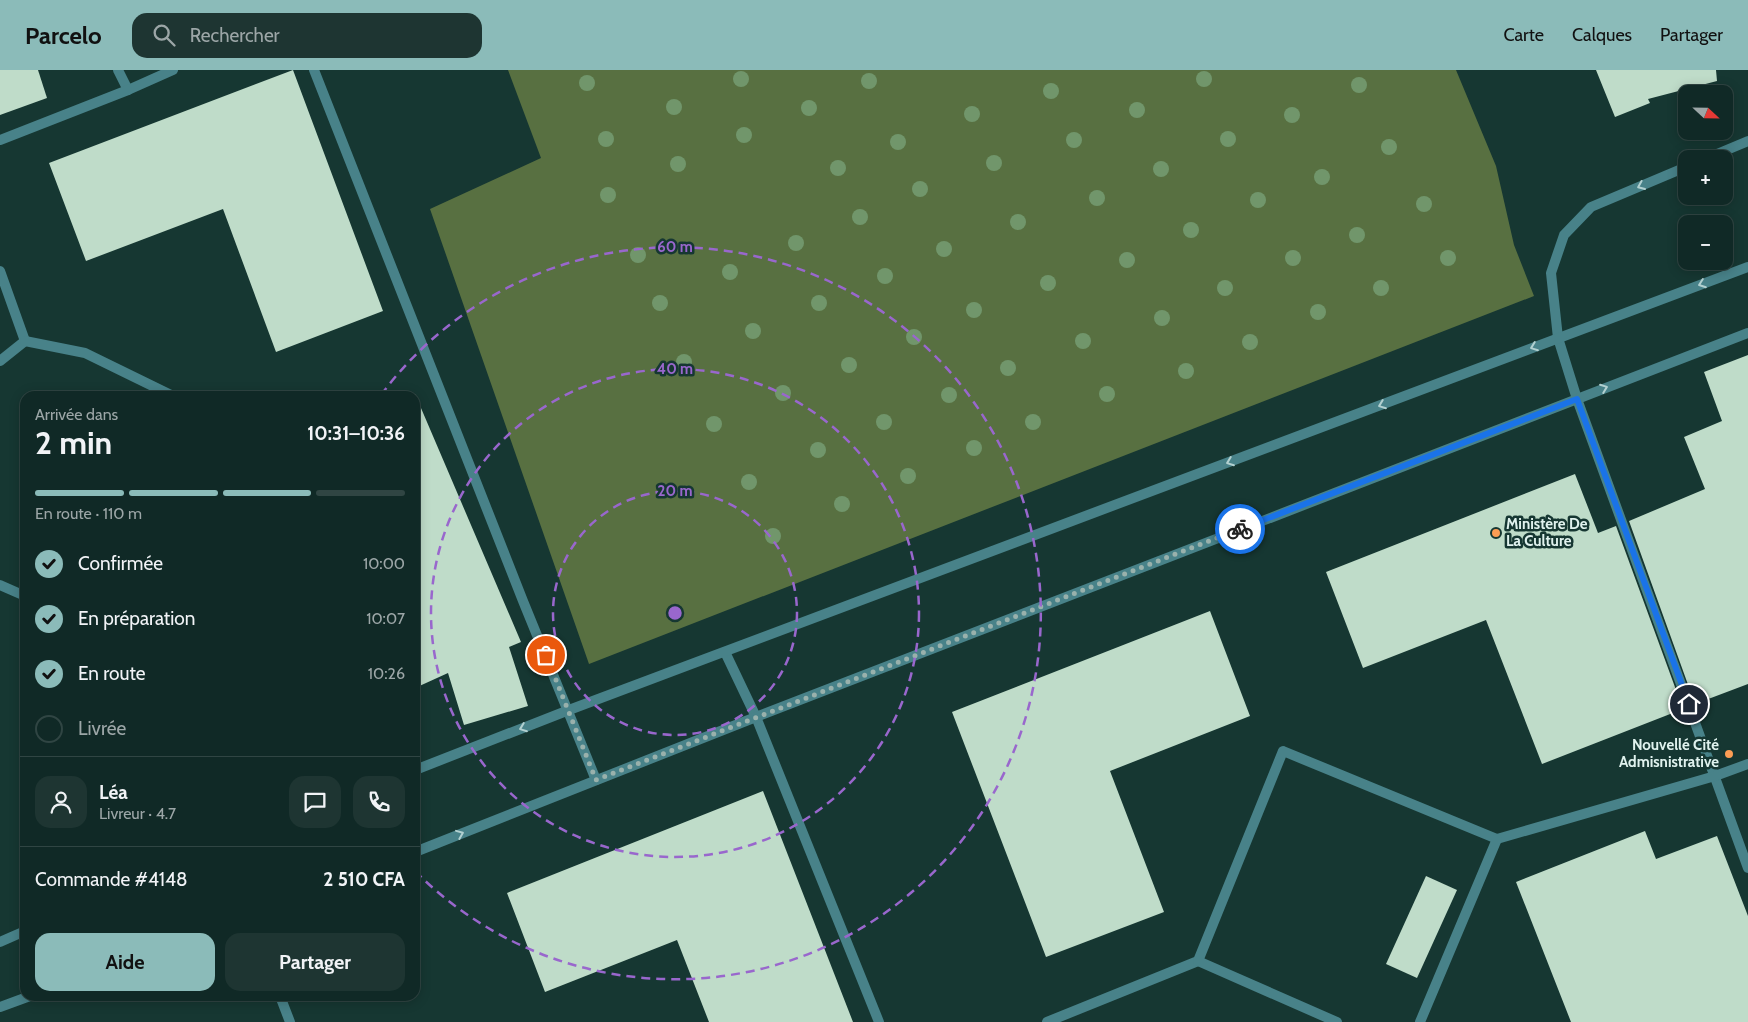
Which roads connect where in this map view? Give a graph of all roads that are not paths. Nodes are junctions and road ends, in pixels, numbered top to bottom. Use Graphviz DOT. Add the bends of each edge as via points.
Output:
graph roads {
  1 [pos="118,70"];
  2 [pos="173,70"];
  3 [pos="314,70"];
  4 [pos="128,90"];
  5 [pos="0,140"];
  6 [pos="1748,141"];
  7 [pos="1726,150"];
  8 [pos="1678,170"];
  9 [pos="1748,267"];
  10 [pos="0,271"];
  11 [pos="1748,333"];
  12 [pos="1558,338"];
  13 [pos="25,340"];
  14 [pos="0,361"];
  15 [pos="163,391"];
  16 [pos="1577,399"];
  17 [pos="0,585"];
  18 [pos="20,594"];
  19 [pos="726,652"];
  20 [pos="569,710"];
  21 [pos="756,717"];
  22 [pos="1748,764"];
  23 [pos="420,768"];
  24 [pos="1715,776"];
  25 [pos="596,780"];
  26 [pos="1497,839"];
  27 [pos="420,850"];
  28 [pos="1748,868"];
  29 [pos="20,933"];
  30 [pos="0,942"];
  31 [pos="1198,961"];
  32 [pos="20,1000"];
  33 [pos="282,1001"];
  34 [pos="0,1007"];
  35 [pos="290,1022"];
  36 [pos="879,1022"];
  37 [pos="1047,1022"];
  38 [pos="1337,1022"];
  39 [pos="1420,1022"];
  1 -- 4 [label="street"];
  2 -- 4 [label="street"];
  3 -- 20 [label="street"];
  4 -- 5 [label="street"];
  6 -- 7 [label="street"];
  8 -- 12 [label="street, one-way" via="1591,207 1564,235 1551,273"];
  9 -- 12 [label="street, one-way"];
  10 -- 13 [label="street"];
  16 -- 11 [label="street, one-way"];
  12 -- 16 [label="street"];
  12 -- 19 [label="street, one-way"];
  13 -- 14 [label="street"];
  13 -- 15 [label="street" via="85,353"];
  16 -- 21 [label="street"];
  16 -- 24 [label="street"];
  17 -- 18 [label="street"];
  19 -- 20 [label="street"];
  19 -- 21 [label="street"];
  20 -- 23 [label="street, one-way"];
  20 -- 25 [label="street"];
  21 -- 25 [label="street"];
  21 -- 36 [label="street"];
  22 -- 24 [label="street"];
  24 -- 26 [label="street"];
  24 -- 28 [label="street"];
  27 -- 25 [label="street, one-way"];
  26 -- 31 [label="street" via="1283,751"];
  26 -- 39 [label="street"];
  29 -- 30 [label="street"];
  31 -- 37 [label="street"];
  31 -- 38 [label="street"];
  32 -- 34 [label="street"];
  33 -- 35 [label="street"];
}
